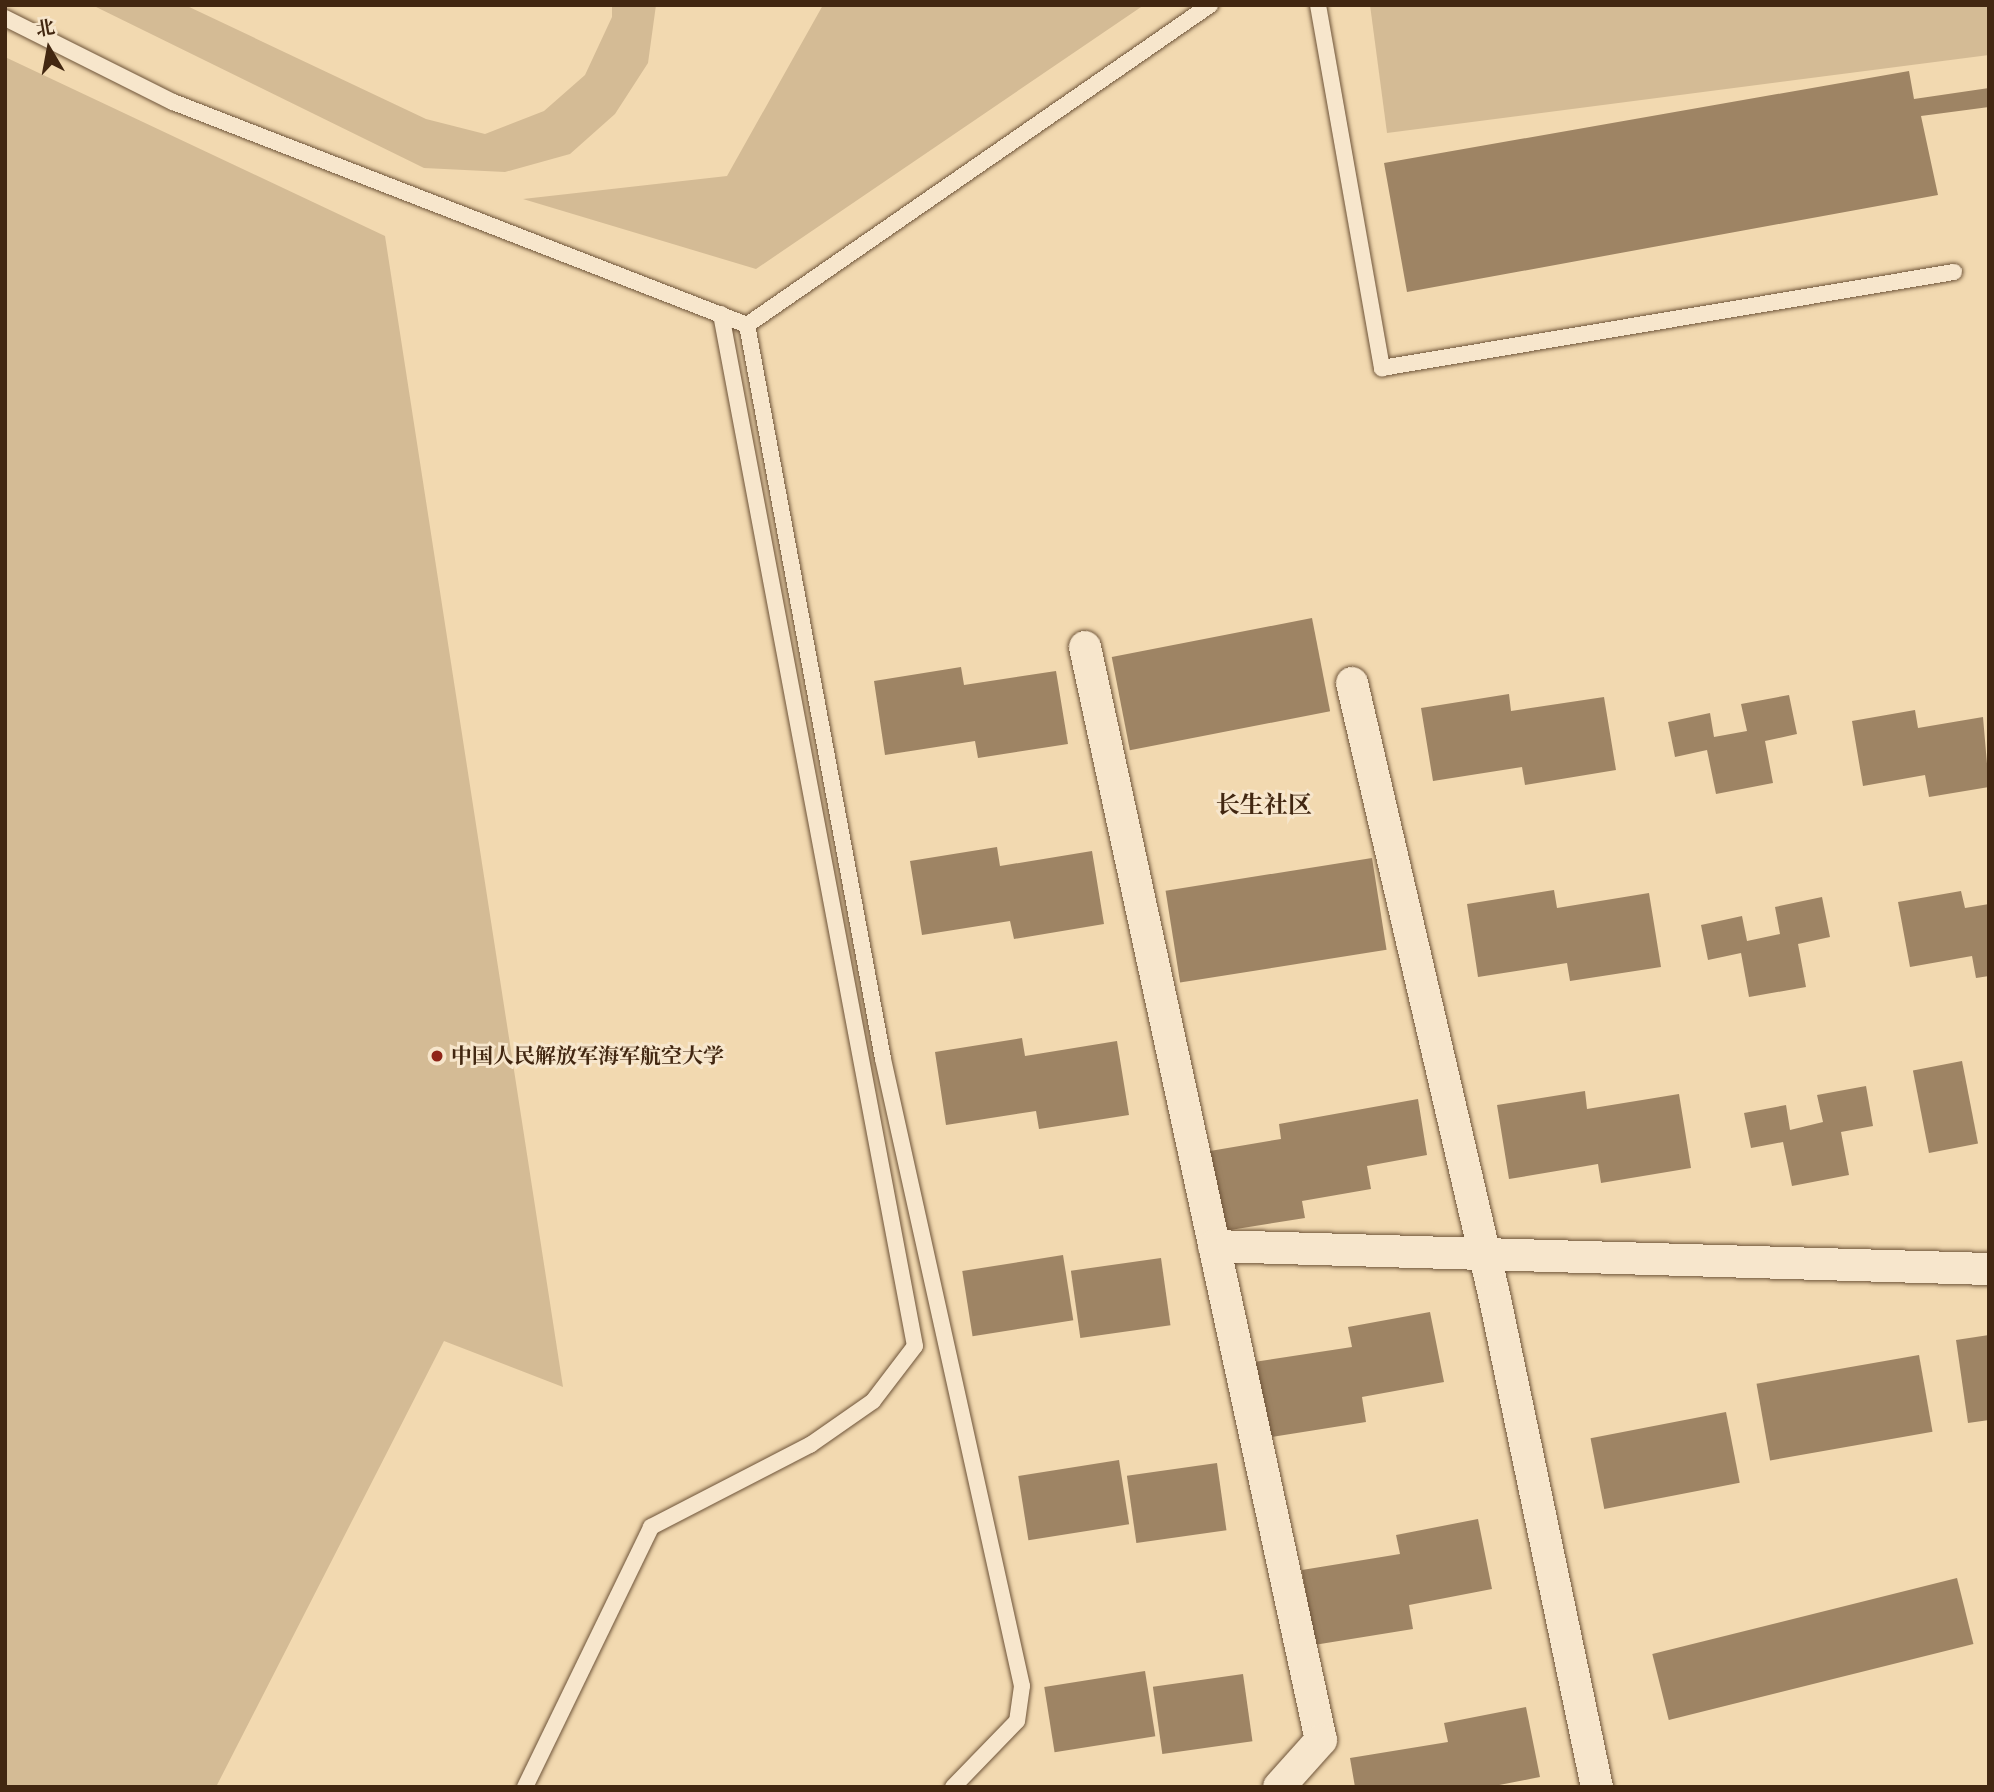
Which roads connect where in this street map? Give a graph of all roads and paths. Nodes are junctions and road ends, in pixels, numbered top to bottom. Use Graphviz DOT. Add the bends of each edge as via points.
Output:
graph roads {
  1 [pos="1210,5"];
  2 [pos="1318,5"];
  3 [pos="5,18"];
  4 [pos="1954,272"];
  5 [pos="721,314"];
  6 [pos="747,325"];
  7 [pos="1085,647"];
  8 [pos="1352,683"];
  9 [pos="1214,1245"];
  10 [pos="1485,1257"];
  11 [pos="1989,1269"];
  12 [pos="525,1787"];
  13 [pos="953,1787"];
  14 [pos="1279,1787"];
  15 [pos="1597,1787"];
  1 -- 6 [label="lane"];
  2 -- 4 [label="lane" via="1382,369"];
  3 -- 5 [label="lane" via="173,102"];
  5 -- 6 [label="lane"];
  5 -- 12 [label="lane" via="915,1346 873,1401 821,1438 651,1527"];
  6 -- 13 [label="lane" via="883,1059 1023,1686 1017,1721"];
  7 -- 9 [label="street"];
  8 -- 10 [label="street"];
  9 -- 10 [label="street"];
  9 -- 14 [label="street" via="1321,1740"];
  10 -- 11 [label="street"];
  10 -- 15 [label="street"];
}
